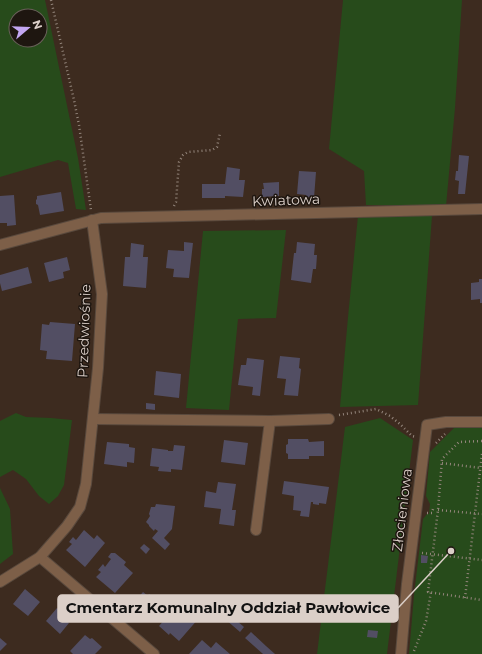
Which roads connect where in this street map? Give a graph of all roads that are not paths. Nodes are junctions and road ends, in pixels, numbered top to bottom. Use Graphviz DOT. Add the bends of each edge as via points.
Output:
graph roads {
  1 [pos="482,209"];
  2 [pos="92,220"];
  3 [pos="0,245"];
  4 [pos="93,419"];
  5 [pos="329,419"];
  6 [pos="270,421"];
  7 [pos="482,422"];
  8 [pos="256,530"];
  9 [pos="40,557"];
  10 [pos="0,582"];
  11 [pos="154,654"];
  12 [pos="400,654"];
  1 -- 2 [label="street, Kwiatowa"];
  2 -- 3 [label="street, Kwiatowa"];
  2 -- 4 [label="street, Przedwiośnie" via="102,294"];
  4 -- 6 [label="street"];
  4 -- 9 [label="street, Przedwiośnie" via="86,484 80,507"];
  5 -- 6 [label="street"];
  6 -- 8 [label="street"];
  7 -- 12 [label="street, Złocieniowa" via="427,425"];
  9 -- 10 [label="street, Przedwiośnie"];
  9 -- 11 [label="street"];
}
